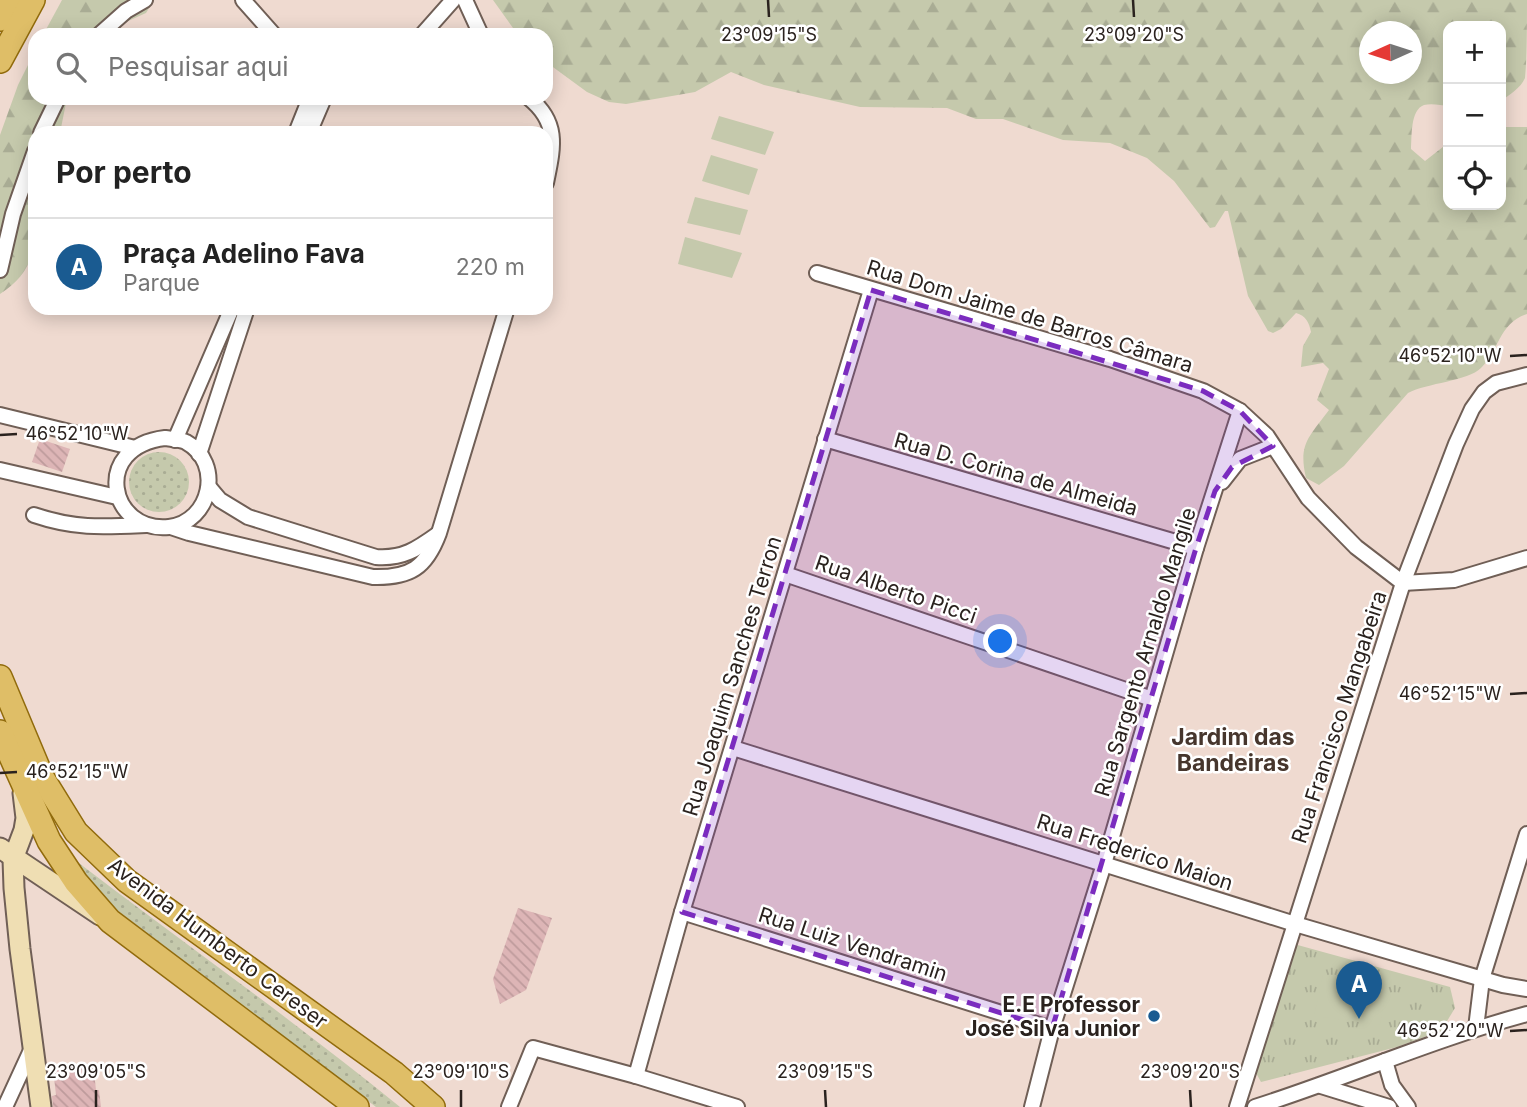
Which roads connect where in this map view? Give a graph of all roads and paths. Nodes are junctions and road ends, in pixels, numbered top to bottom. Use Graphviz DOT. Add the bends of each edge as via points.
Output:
graph roads {
  1 [pos="10,0"];
  2 [pos="33,0"];
  3 [pos="145,0"];
  4 [pos="243,0"];
  5 [pos="453,0"];
  6 [pos="465,0"];
  7 [pos="0,19"];
  8 [pos="107,28"];
  9 [pos="268,28"];
  10 [pos="428,28"];
  11 [pos="478,28"];
  12 [pos="0,61"];
  13 [pos="55,105"];
  14 [pos="307,105"];
  15 [pos="321,105"];
  16 [pos="537,105"];
  17 [pos="44,126"];
  18 [pos="299,126"];
  19 [pos="312,126"];
  20 [pos="550,126"];
  21 [pos="28,171"];
  22 [pos="0,270"];
  23 [pos="817,273"];
  24 [pos="871,290"];
  25 [pos="229,315"];
  26 [pos="245,315"];
  27 [pos="505,315"];
  28 [pos="1527,375"];
  29 [pos="1240,411"];
  30 [pos="0,419"];
  31 [pos="825,439"];
  32 [pos="175,440"];
  33 [pos="1273,446"];
  34 [pos="135,448"];
  35 [pos="199,454"];
  36 [pos="0,470"];
  37 [pos="209,487"];
  38 [pos="1215,491"];
  39 [pos="117,497"];
  40 [pos="34,515"];
  41 [pos="150,525"];
  42 [pos="171,527"];
  43 [pos="439,533"];
  44 [pos="1196,548"];
  45 [pos="1527,558"];
  46 [pos="785,574"];
  47 [pos="1403,583"];
  48 [pos="0,677"];
  49 [pos="1152,699"];
  50 [pos="0,733"];
  51 [pos="733,748"];
  52 [pos="22,781"];
  53 [pos="1527,834"];
  54 [pos="7,853"];
  55 [pos="1104,864"];
  56 [pos="682,912"];
  57 [pos="110,921"];
  58 [pos="1295,924"];
  59 [pos="1482,979"];
  60 [pos="1527,989"];
  61 [pos="1527,1014"];
  62 [pos="1476,1028"];
  63 [pos="1052,1029"];
  64 [pos="33,1046"];
  65 [pos="1385,1061"];
  66 [pos="636,1076"];
  67 [pos="1321,1086"];
  68 [pos="5,1107"];
  69 [pos="41,1107"];
  70 [pos="357,1107"];
  71 [pos="433,1107"];
  72 [pos="509,1107"];
  73 [pos="737,1107"];
  74 [pos="1032,1107"];
  75 [pos="1237,1107"];
  76 [pos="1255,1107"];
  77 [pos="1389,1107"];
  78 [pos="1408,1107"];
  1 -- 7 [label="main road"];
  2 -- 12 [label="main road"];
  3 -- 8 [label="street"];
  4 -- 9 [label="street"];
  5 -- 10 [label="street"];
  6 -- 11 [label="street"];
  13 -- 17 [label="street"];
  14 -- 18 [label="street"];
  15 -- 19 [label="street"];
  16 -- 20 [label="street"];
  21 -- 22 [label="street"];
  23 -- 24 [label="street, Rua Dom Jaime de Barros Câmara"];
  24 -- 29 [label="street, Rua Dom Jaime de Barros Câmara" via="1110,359 1203,391"];
  24 -- 31 [label="street, Rua Joaquim Sanches Terron"];
  25 -- 32 [label="street"];
  26 -- 35 [label="street"];
  27 -- 43 [label="street"];
  28 -- 47 [label="street, Rua Francisco Mangabeira" via="1496,383 1472,409"];
  29 -- 33 [label="street, Rua Dom Jaime de Barros Câmara"];
  29 -- 38 [label="street, Rua Sargento Arnaldo Mangile"];
  30 -- 34 [label="street"];
  31 -- 44 [label="street, Rua D. Corina de Almeida"];
  31 -- 46 [label="street, Rua Joaquim Sanches Terron"];
  32 -- 34 [label="street" via="155,440"];
  32 -- 35 [label="street" via="186,442"];
  33 -- 38 [label="street" via="1241,459"];
  33 -- 47 [label="street, Rua Dom Jaime de Barros Câmara" via="1308,498 1356,547"];
  34 -- 39 [label="street" via="122,460"];
  35 -- 37 [label="street"];
  36 -- 39 [label="street"];
  37 -- 42 [label="street" via="197,513"];
  37 -- 43 [label="street" via="220,500 248,517 376,557 412,553"];
  38 -- 44 [label="street, Rua Sargento Arnaldo Mangile"];
  39 -- 41 [label="street" via="136,518"];
  40 -- 41 [label="street" via="60,524 92,527"];
  41 -- 42 [label="street"];
  42 -- 43 [label="street" via="373,578 415,569 426,561"];
  44 -- 49 [label="street, Rua Sargento Arnaldo Mangile"];
  45 -- 47 [label="street" via="1454,580"];
  46 -- 49 [label="street, Rua Alberto Picci"];
  46 -- 51 [label="street, Rua Joaquim Sanches Terron"];
  47 -- 58 [label="street, Rua Francisco Mangabeira"];
  48 -- 71 [label="main road, Avenida Humberto Cereser" via="42,778 76,832 128,881 394,1073"];
  49 -- 55 [label="street, Rua Sargento Arnaldo Mangile"];
  50 -- 52 [label="main road, Avenida Humberto Cereser"];
  51 -- 55 [label="street, Rua Frederico Maion"];
  51 -- 56 [label="street, Rua Joaquim Sanches Terron"];
  52 -- 54 [label="street" via="24,830"];
  52 -- 57 [label="main road, Avenida Humberto Cereser" via="56,851"];
  53 -- 59 [label="street"];
  54 -- 57 [label="street"];
  54 -- 64 [label="street"];
  55 -- 58 [label="street, Rua Frederico Maion"];
  55 -- 63 [label="street, Rua Sargento Arnaldo Mangile"];
  56 -- 63 [label="street, Rua Luiz Vendramin"];
  56 -- 66 [label="street, Rua Joaquim Sanches Terron"];
  57 -- 70 [label="main road, Avenida Humberto Cereser"];
  58 -- 59 [label="street, Rua Frederico Maion"];
  58 -- 75 [label="street, Rua Francisco Mangabeira"];
  59 -- 60 [label="street, Rua Frederico Maion"];
  59 -- 62 [label="street"];
  61 -- 62 [label="street"];
  62 -- 65 [label="street"];
  63 -- 74 [label="street, Rua Sargento Arnaldo Mangile"];
  64 -- 68 [label="street"];
  64 -- 69 [label="street"];
  65 -- 67 [label="street"];
  65 -- 78 [label="street" via="1392,1085"];
  66 -- 72 [label="street" via="533,1048"];
  66 -- 73 [label="street"];
  67 -- 76 [label="street"];
  67 -- 77 [label="street"];
}
